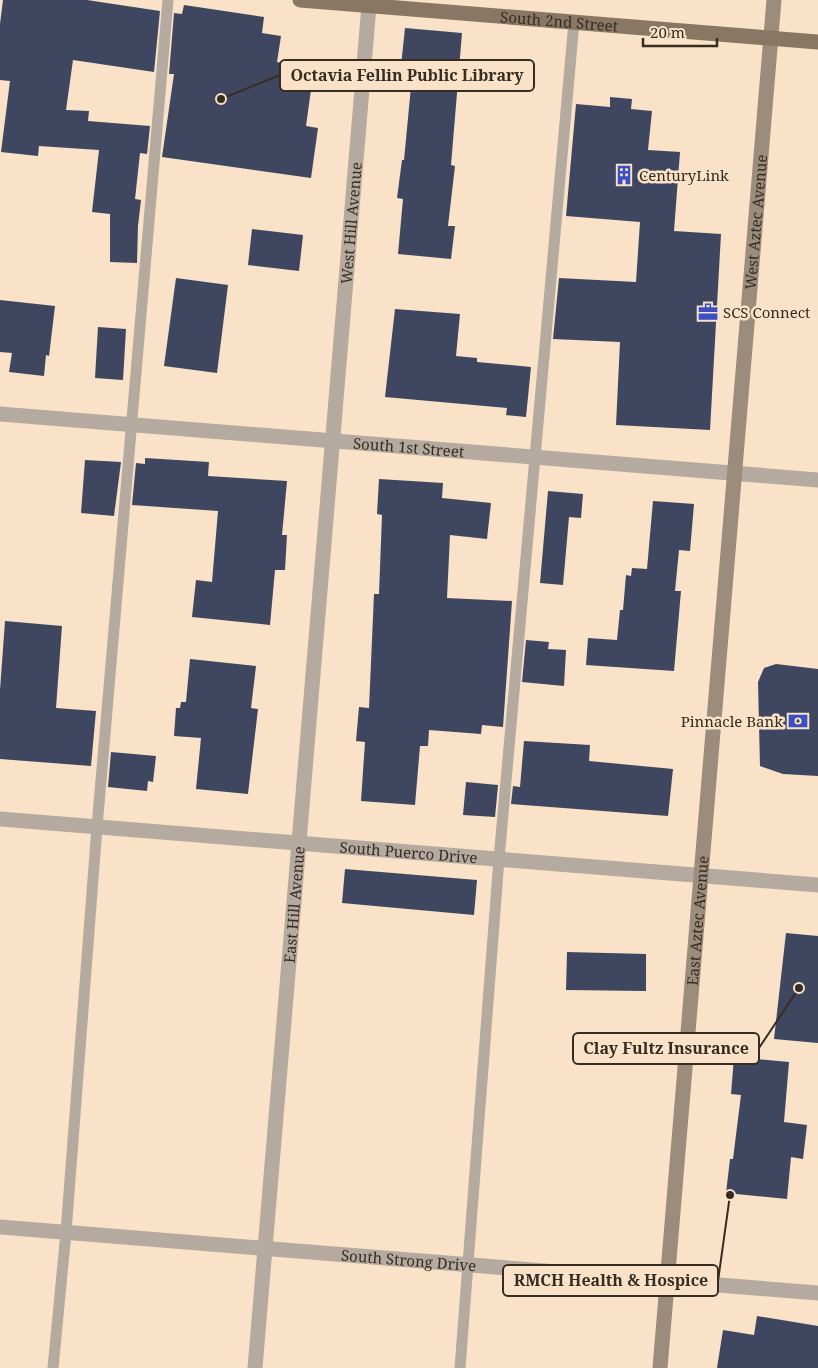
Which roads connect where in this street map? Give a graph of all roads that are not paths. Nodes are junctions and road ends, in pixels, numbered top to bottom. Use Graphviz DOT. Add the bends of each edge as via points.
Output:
graph roads {
  1 [pos="168,0"];
  2 [pos="300,0"];
  3 [pos="774,0"];
  4 [pos="369,6"];
  5 [pos="574,22"];
  6 [pos="771,38"];
  7 [pos="818,42"];
  8 [pos="0,414"];
  9 [pos="133,425"];
  10 [pos="332,441"];
  11 [pos="537,458"];
  12 [pos="734,473"];
  13 [pos="818,480"];
  14 [pos="0,819"];
  15 [pos="97,827"];
  16 [pos="298,843"];
  17 [pos="499,859"];
  18 [pos="701,875"];
  19 [pos="818,885"];
  20 [pos="0,1227"];
  21 [pos="66,1232"];
  22 [pos="265,1248"];
  23 [pos="468,1264"];
  24 [pos="667,1281"];
  25 [pos="818,1293"];
  26 [pos="53,1368"];
  27 [pos="255,1368"];
  28 [pos="460,1368"];
  29 [pos="660,1368"];
  1 -- 9 [label="lane"];
  2 -- 4 [label="main road, South 2nd Street"];
  3 -- 6 [label="main road, West Aztec Avenue"];
  4 -- 5 [label="main road, South 2nd Street"];
  4 -- 10 [label="street, West Hill Avenue"];
  5 -- 6 [label="main road, South 2nd Street"];
  5 -- 11 [label="lane"];
  6 -- 7 [label="main road, South 2nd Street"];
  6 -- 12 [label="main road, West Aztec Avenue"];
  8 -- 9 [label="street, South 1st Street"];
  9 -- 10 [label="street, South 1st Street"];
  9 -- 15 [label="lane"];
  10 -- 11 [label="street, South 1st Street"];
  10 -- 16 [label="street, East Hill Avenue"];
  11 -- 12 [label="street, South 1st Street"];
  11 -- 17 [label="lane"];
  12 -- 13 [label="street, South 1st Street"];
  12 -- 18 [label="main road, East Aztec Avenue"];
  14 -- 15 [label="street, South Puerco Drive"];
  15 -- 16 [label="street, South Puerco Drive"];
  15 -- 21 [label="lane"];
  16 -- 17 [label="street, South Puerco Drive"];
  16 -- 22 [label="street, East Hill Avenue"];
  17 -- 18 [label="street, South Puerco Drive"];
  17 -- 23 [label="lane"];
  18 -- 19 [label="street, South Puerco Drive"];
  18 -- 24 [label="main road, East Aztec Avenue"];
  20 -- 21 [label="street, South Strong Drive"];
  21 -- 22 [label="street, South Strong Drive"];
  21 -- 26 [label="lane"];
  22 -- 23 [label="street, South Strong Drive"];
  22 -- 27 [label="street, East Hill Avenue"];
  23 -- 24 [label="street, South Strong Drive"];
  23 -- 28 [label="lane"];
  24 -- 25 [label="street, South Strong Drive"];
  24 -- 29 [label="main road, East Aztec Avenue"];
}
